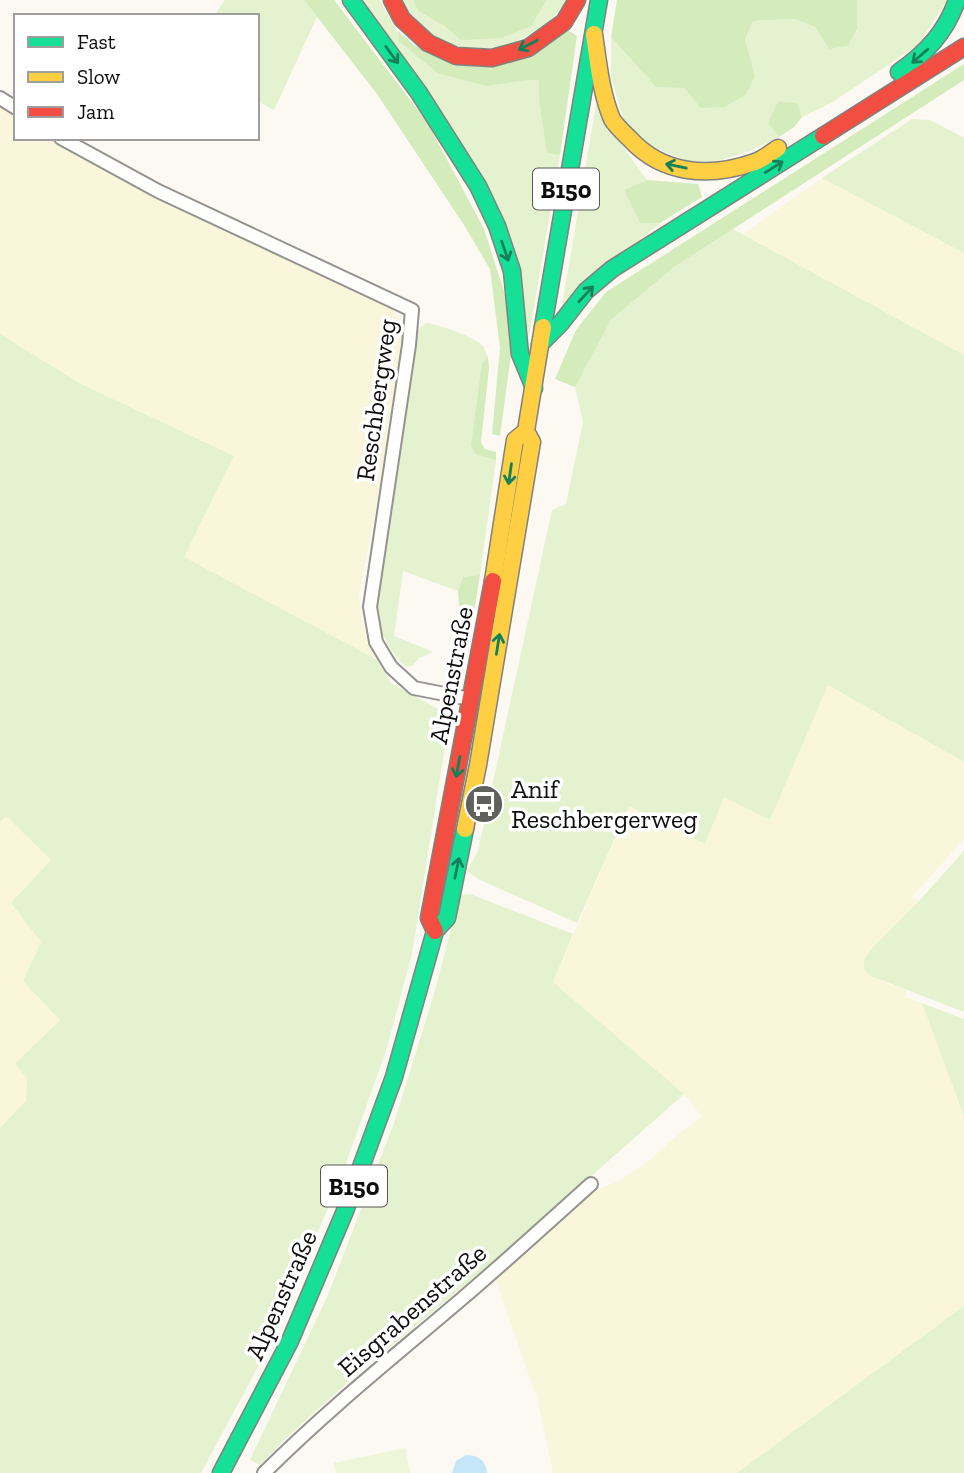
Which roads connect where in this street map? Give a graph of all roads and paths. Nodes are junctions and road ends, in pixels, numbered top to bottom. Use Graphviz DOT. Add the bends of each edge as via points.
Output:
graph roads {
  1 [pos="351,0"];
  2 [pos="392,0"];
  3 [pos="577,0"];
  4 [pos="599,0"];
  5 [pos="957,0"];
  6 [pos="594,34"];
  7 [pos="964,47"];
  8 [pos="65,140"];
  9 [pos="540,344"];
  10 [pos="534,388"];
  11 [pos="526,431"];
  12 [pos="470,699"];
  13 [pos="435,931"];
  14 [pos="591,1184"];
  15 [pos="221,1473"];
  16 [pos="264,1473"];
  1 -- 10 [label="main road, one-way" via="419,93 478,186 497,226 512,271 520,354"];
  3 -- 2 [label="main road, one-way" via="564,22 528,48 492,58 456,56 428,43 402,19"];
  4 -- 6 [label="main road, Alpenstraße / B150"];
  5 -- 6 [label="main road, one-way" via="947,26 917,60 757,160 720,171 679,169 657,161 613,121"];
  6 -- 9 [label="main road, Alpenstraße / B150"];
  9 -- 7 [label="main road, one-way" via="586,291 612,269"];
  8 -- 12 [label="street, Reschbergweg" via="158,191 412,310 370,607 376,642 391,667 414,688"];
  9 -- 10 [label="main road, Alpenstraße / B150"];
  10 -- 11 [label="main road, Alpenstraße / B150"];
  11 -- 12 [label="main road, Alpenstraße / B150, one-way" via="515,440"];
  13 -- 11 [label="main road, Alpenstraße / B150, one-way" via="447,918 478,765 532,442"];
  12 -- 13 [label="main road, Alpenstraße / B150, one-way" via="429,918"];
  13 -- 15 [label="main road, Alpenstraße / B150" via="394,1077 345,1212 290,1341"];
  14 -- 16 [label="street, Eisgrabenstraße"];
}
